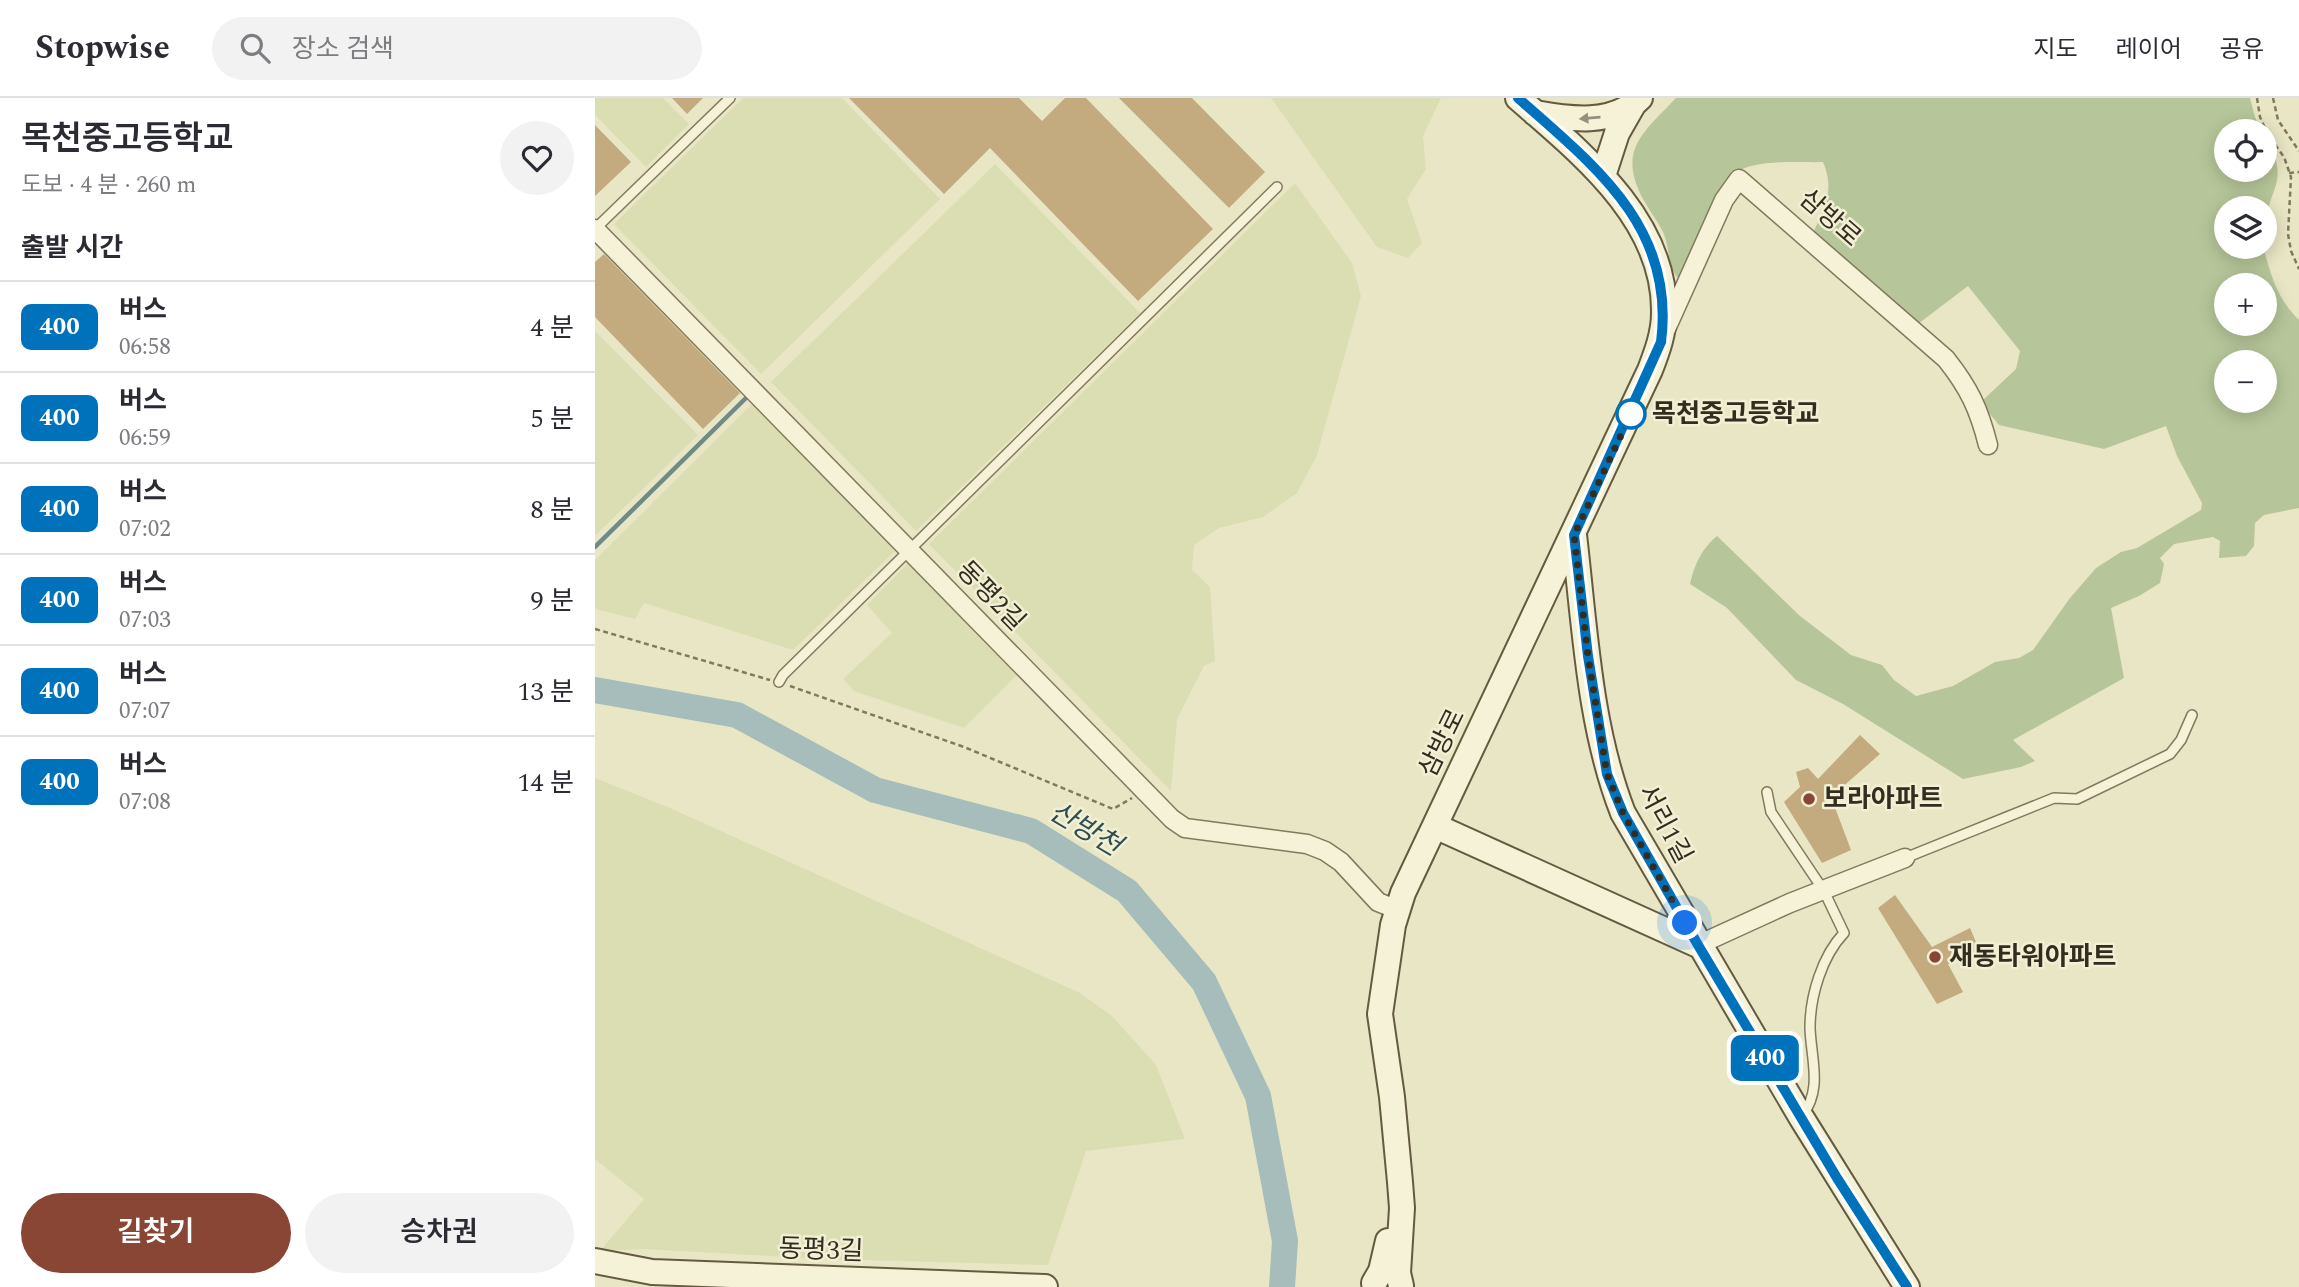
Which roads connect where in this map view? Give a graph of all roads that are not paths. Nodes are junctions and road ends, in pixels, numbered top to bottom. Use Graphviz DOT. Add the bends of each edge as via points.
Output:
graph roads {
  1 [pos="730,98"];
  2 [pos="1636,102"];
  3 [pos="1527,106"];
  4 [pos="1603,176"];
  5 [pos="1277,187"];
  6 [pos="595,229"];
  7 [pos="1661,342"];
  8 [pos="1989,445"];
  9 [pos="1574,535"];
  10 [pos="910,550"];
  11 [pos="779,682"];
  12 [pos="2192,715"];
  13 [pos="1767,792"];
  14 [pos="1435,826"];
  15 [pos="1905,858"];
  16 [pos="1824,891"];
  17 [pos="1398,910"];
  18 [pos="1698,945"];
  19 [pos="1801,1117"];
  20 [pos="1399,1194"];
  21 [pos="595,1261"];
  22 [pos="1371,1285"];
  23 [pos="1045,1287"];
  24 [pos="1401,1287"];
  25 [pos="1907,1287"];
  1 -- 6 [label="lane"];
  2 -- 3 [label="street, one-way" via="1601,118 1573,120"];
  2 -- 4 [label="street" via="1617,133"];
  3 -- 4 [label="street, 삼방로"];
  4 -- 7 [label="street, 삼방로" via="1650,244 1663,287"];
  5 -- 10 [label="lane"];
  6 -- 10 [label="street, 동평2길"];
  7 -- 8 [label="street, 삼방로" via="1724,200 1739,179 1946,359 1968,388"];
  7 -- 9 [label="street, 삼방로"];
  9 -- 14 [label="street, 삼방로"];
  9 -- 18 [label="street, 서리1길" via="1607,774 1623,813"];
  10 -- 11 [label="lane"];
  10 -- 17 [label="street, 동평2길" via="1172,819 1185,828 1307,844 1325,851 1378,902"];
  12 -- 15 [label="lane" via="2170,754 2077,799 2054,797"];
  13 -- 16 [label="lane" via="1771,811"];
  14 -- 17 [label="street, 삼방로"];
  14 -- 18 [label="street"];
  15 -- 16 [label="street"];
  16 -- 18 [label="street"];
  16 -- 19 [label="lane" via="1844,933 1834,943 1816,986 1810,1025 1815,1083 1811,1104"];
  17 -- 20 [label="street, 삼방로" via="1380,1014"];
  18 -- 19 [label="street, 서리1길"];
  19 -- 25 [label="street, 서리1길"];
  20 -- 22 [label="street, 삼방로" via="1390,1208 1381,1271"];
  20 -- 24 [label="street, 삼방로"];
  21 -- 23 [label="street, 동평3길" via="652,1272"];
  22 -- 24 [label="street" via="1391,1281"];
}
